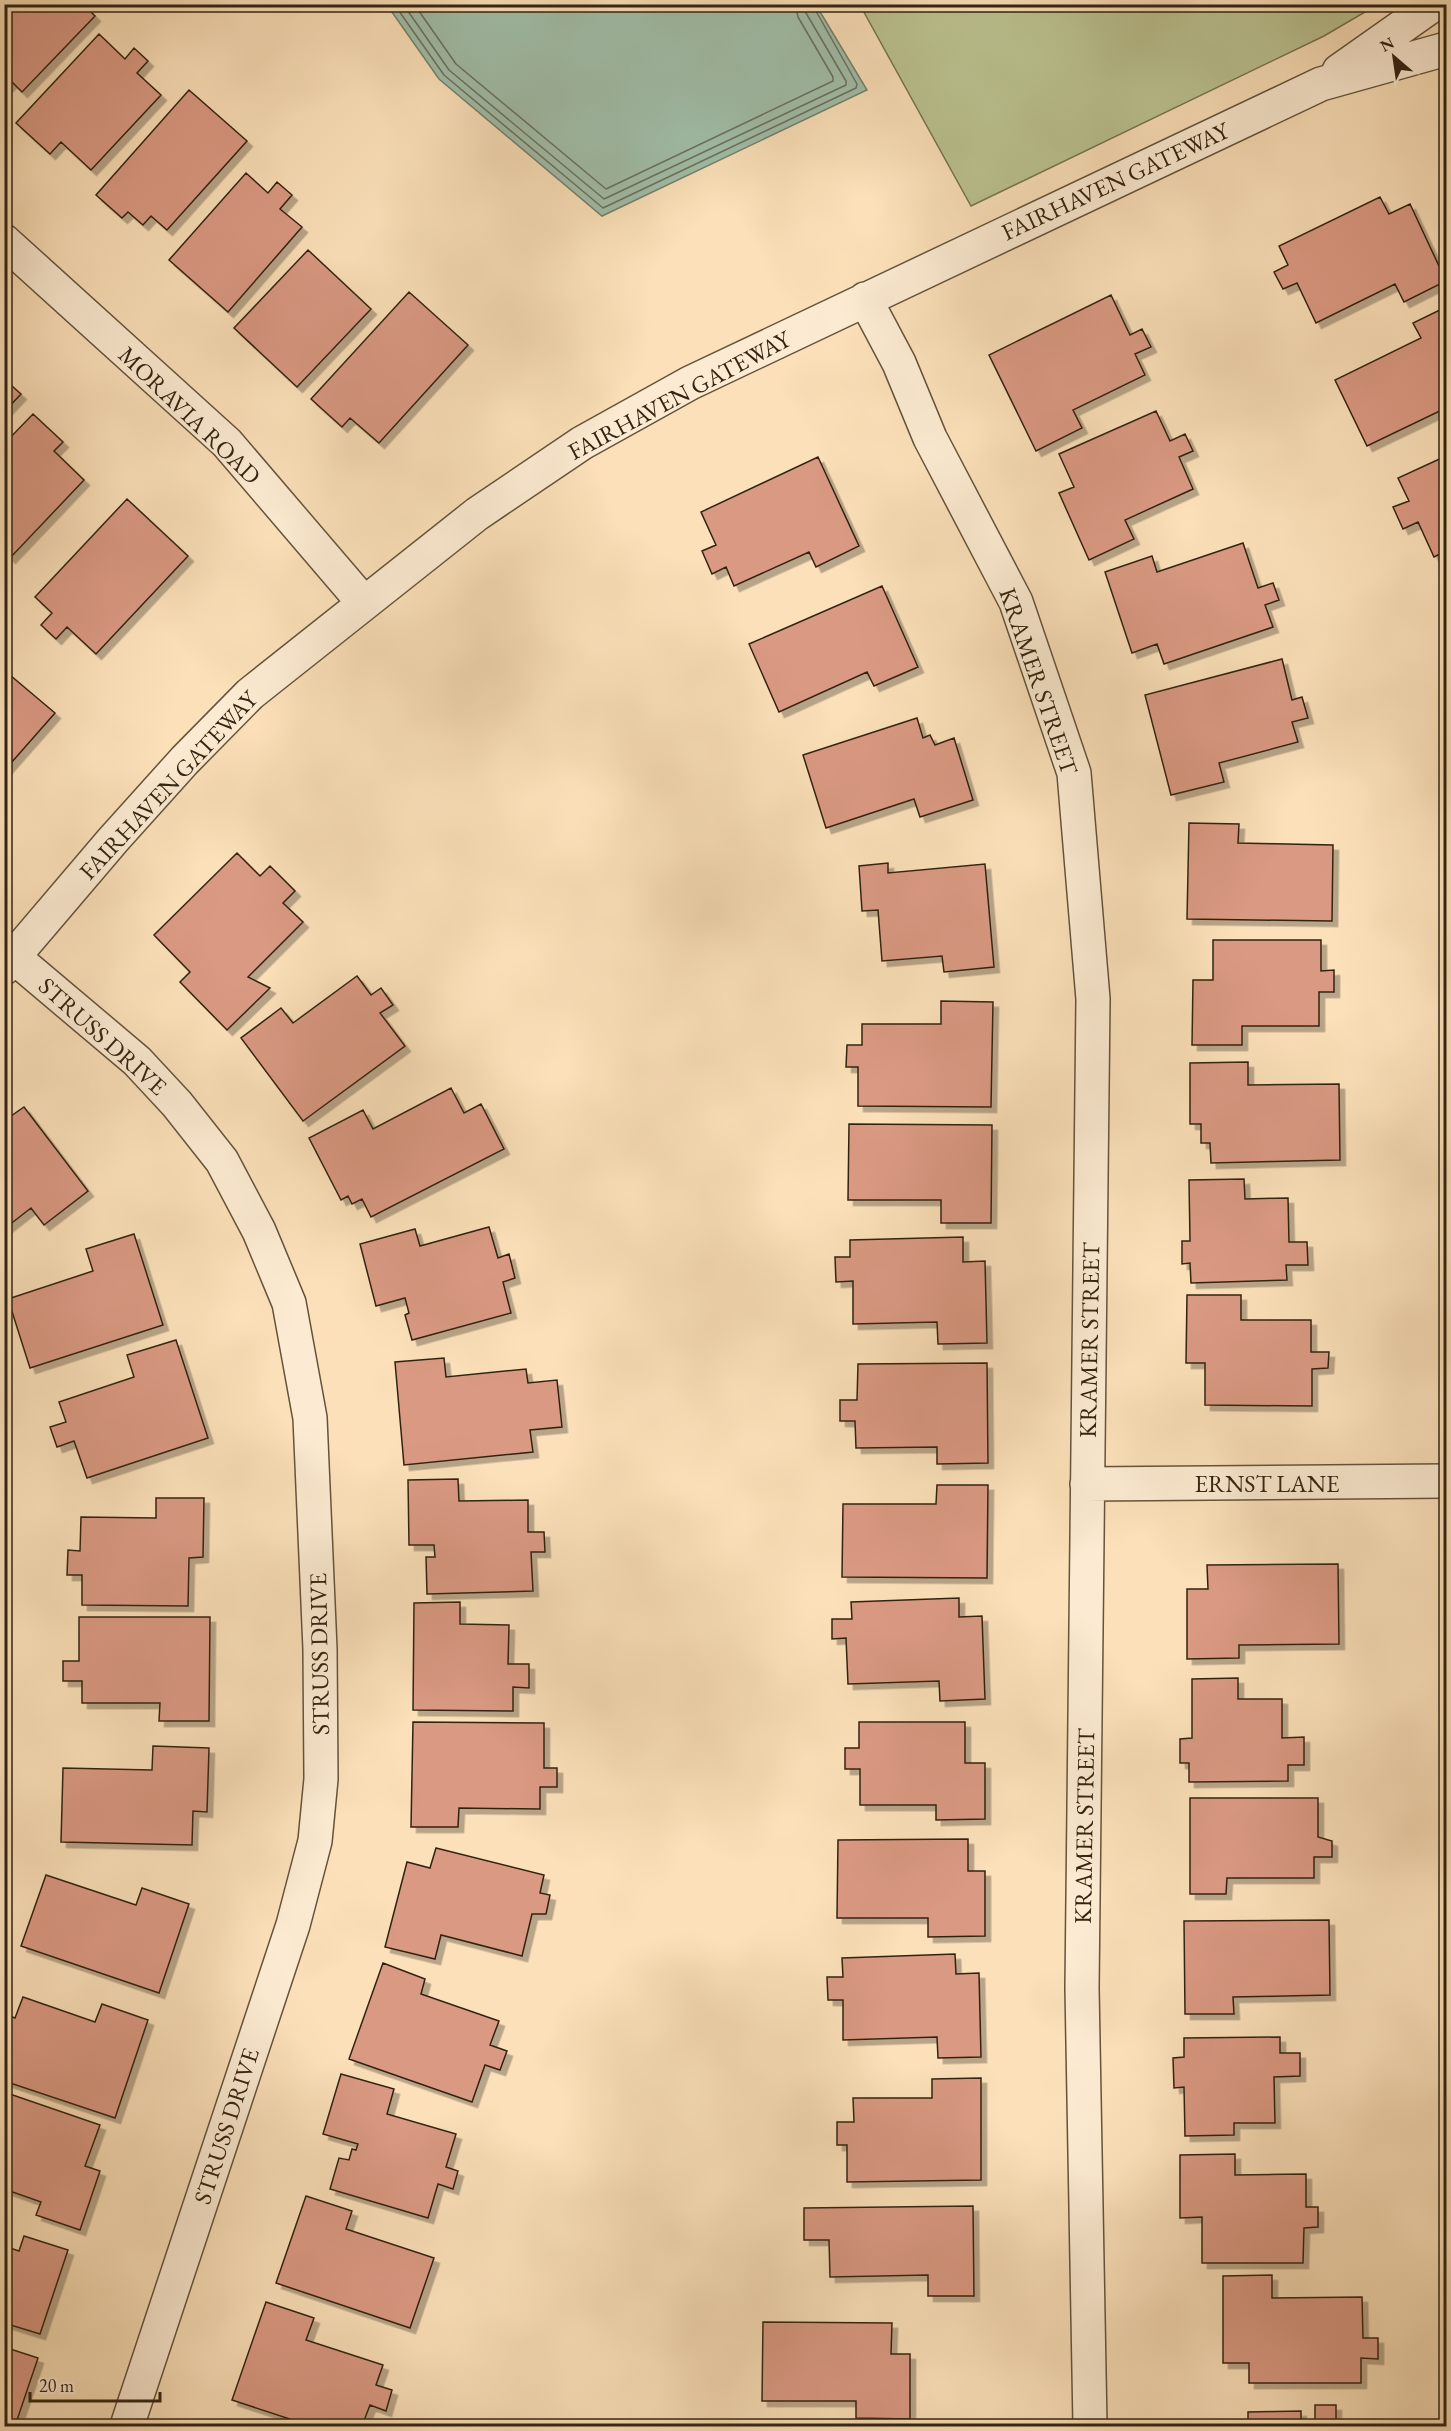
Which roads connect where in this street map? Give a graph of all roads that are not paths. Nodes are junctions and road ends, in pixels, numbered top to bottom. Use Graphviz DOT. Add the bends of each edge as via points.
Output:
graph roads {
  1 [pos="1436,4"];
  2 [pos="1446,23"];
  3 [pos="1446,49"];
  4 [pos="1321,84"];
  5 [pos="4,241"];
  6 [pos="865,299"];
  7 [pos="363,602"];
  8 [pos="10,963"];
  9 [pos="1446,1482"];
  10 [pos="1088,1484"];
  11 [pos="127,2427"];
  12 [pos="1090,2427"];
  1 -- 2 [label="street"];
  1 -- 4 [label="street, FAIRHAVEN GATEWAY"];
  3 -- 4 [label="street, FAIRHAVEN GATEWAY"];
  4 -- 6 [label="street, FAIRHAVEN GATEWAY"];
  5 -- 7 [label="street, MORAVIA ROAD" via="227,443"];
  6 -- 7 [label="street, FAIRHAVEN GATEWAY" via="690,383 582,443 477,514"];
  6 -- 10 [label="street, KRAMER STREET" via="899,363 930,438 1016,602 1074,773 1093,999"];
  7 -- 8 [label="street, FAIRHAVEN GATEWAY" via="250,694 185,760"];
  8 -- 11 [label="street, STRUSS DRIVE" via="137,1061 222,1161 259,1231 290,1303 310,1418 320,1649 321,1779 315,1841 293,1925"];
  9 -- 10 [label="street, ERNST LANE"];
  10 -- 12 [label="street, KRAMER STREET" via="1082,1988"];
}
